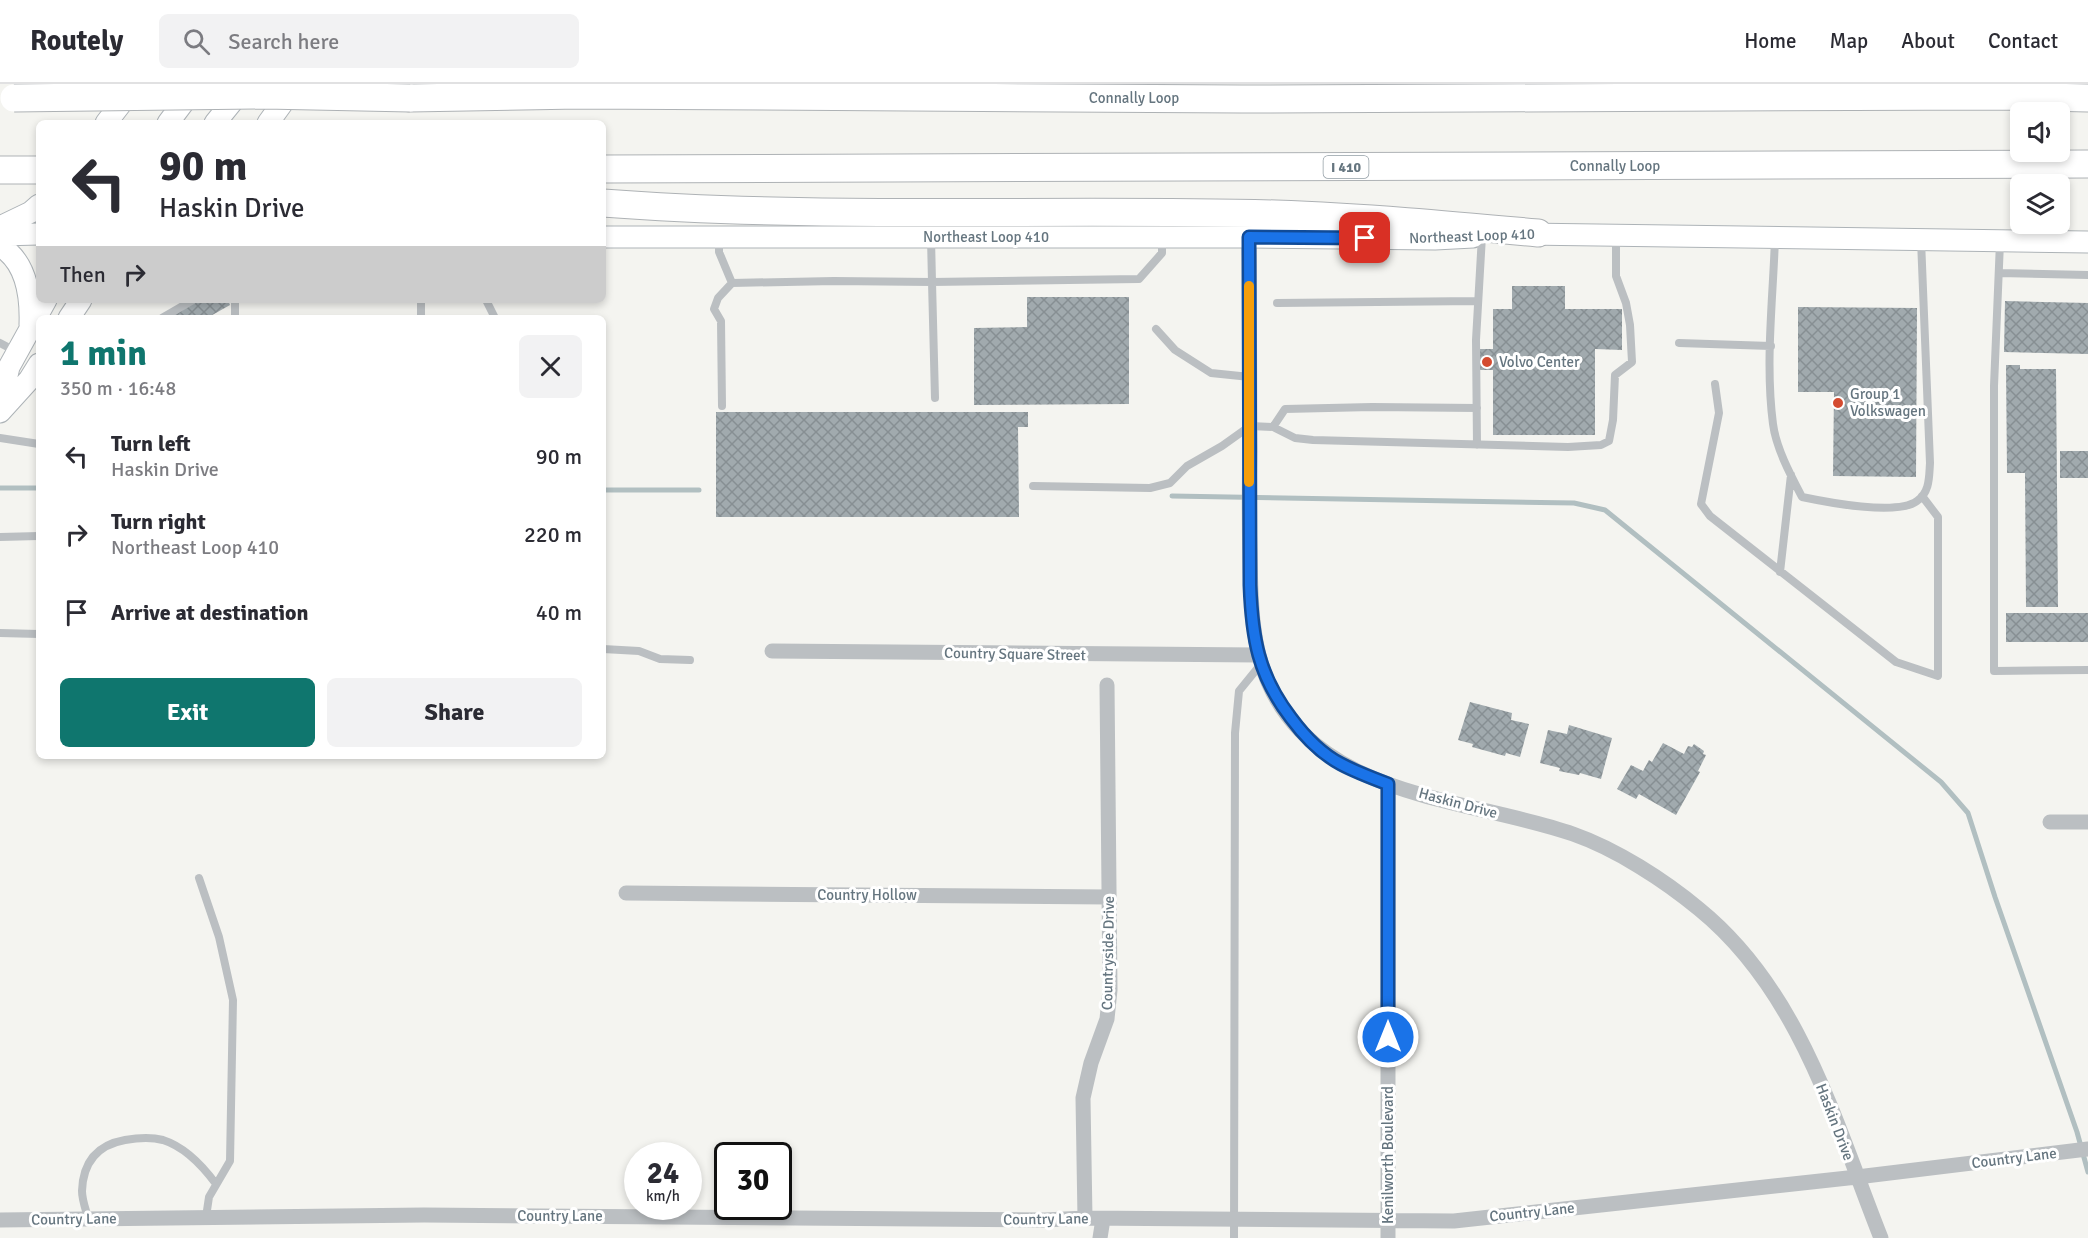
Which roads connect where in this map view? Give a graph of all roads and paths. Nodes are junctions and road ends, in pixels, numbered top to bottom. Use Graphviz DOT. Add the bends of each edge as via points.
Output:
graph roads {
  1 [pos="136,84"];
  2 [pos="149,84"];
  3 [pos="197,84"];
  4 [pos="296,84"];
  5 [pos="256,89"];
  6 [pos="2088,92"];
  7 [pos="1998,96"];
  8 [pos="7,98"];
  9 [pos="2088,98"];
  10 [pos="108,120"];
  11 [pos="170,120"];
  12 [pos="219,120"];
  13 [pos="270,120"];
  14 [pos="2088,164"];
  15 [pos="606,169"];
  16 [pos="0,170"];
  17 [pos="36,170"];
  18 [pos="606,203"];
  19 [pos="36,208"];
  20 [pos="0,227"];
  21 [pos="1538,233"];
  22 [pos="36,234"];
  23 [pos="1616,234"];
  24 [pos="0,235"];
  25 [pos="1482,236"];
  26 [pos="606,237"];
  27 [pos="719,237"];
  28 [pos="930,237"];
  29 [pos="1162,237"];
  30 [pos="1249,237"];
  31 [pos="1775,237"];
  32 [pos="1921,239"];
  33 [pos="2000,240"];
  34 [pos="2088,242"];
  35 [pos="0,246"];
  36 [pos="1999,273"];
  37 [pos="2088,275"];
  38 [pos="932,282"];
  39 [pos="732,283"];
  40 [pos="1477,301"];
  41 [pos="188,303"];
  42 [pos="1277,303"];
  43 [pos="167,315"];
  44 [pos="36,318"];
  45 [pos="30,328"];
  46 [pos="1156,329"];
  47 [pos="1679,343"];
  48 [pos="1771,346"];
  49 [pos="9,348"];
  50 [pos="36,369"];
  51 [pos="1250,378"];
  52 [pos="1715,384"];
  53 [pos="934,398"];
  54 [pos="0,405"];
  55 [pos="722,406"];
  56 [pos="1477,408"];
  57 [pos="0,412"];
  58 [pos="1250,426"];
  59 [pos="1273,427"];
  60 [pos="0,438"];
  61 [pos="36,444"];
  62 [pos="1478,445"];
  63 [pos="1791,475"];
  64 [pos="1033,486"];
  65 [pos="1922,496"];
  66 [pos="36,536"];
  67 [pos="0,537"];
  68 [pos="1780,572"];
  69 [pos="0,633"];
  70 [pos="36,634"];
  71 [pos="606,649"];
  72 [pos="771,651"];
  73 [pos="690,660"];
  74 [pos="1260,660"];
  75 [pos="2088,670"];
  76 [pos="1107,685"];
  77 [pos="1388,784"];
  78 [pos="2050,822"];
  79 [pos="2088,822"];
  80 [pos="199,878"];
  81 [pos="626,893"];
  82 [pos="1109,897"];
  83 [pos="2088,1149"];
  84 [pos="1857,1177"];
  85 [pos="216,1184"];
  86 [pos="206,1217"];
  87 [pos="88,1218"];
  88 [pos="1085,1218"];
  89 [pos="1103,1219"];
  90 [pos="0,1220"];
  91 [pos="1233,1220"];
  92 [pos="1388,1220"];
  93 [pos="1100,1238"];
  94 [pos="1234,1238"];
  95 [pos="1388,1238"];
  96 [pos="1881,1238"];
  1 -- 10 [label="main road"];
  2 -- 5 [label="highway, bridge"];
  3 -- 11 [label="main road"];
  4 -- 13 [label="main road"];
  5 -- 7 [label="highway, Connally Loop, bridge" via="410,98"];
  5 -- 8 [label="highway, Connally Loop, bridge"];
  5 -- 12 [label="main road"];
  6 -- 7 [label="highway"];
  7 -- 9 [label="highway, Connally Loop"];
  14 -- 15 [label="highway, Connally Loop / I 410"];
  16 -- 17 [label="highway"];
  18 -- 21 [label="highway" via="745,210 1276,214"];
  19 -- 20 [label="main road"];
  21 -- 23 [label="main road, Northeast Loop 410"];
  21 -- 25 [label="main road, Northeast Loop 410"];
  22 -- 24 [label="main road"];
  23 -- 31 [label="main road, Northeast Loop 410"];
  23 -- 62 [label="lane" via="1616,276 1626,303 1632,362 1615,375 1610,441 1568,447"];
  25 -- 30 [label="main road, Northeast Loop 410"];
  25 -- 40 [label="lane"];
  26 -- 27 [label="main road, Northeast Loop 410"];
  27 -- 28 [label="main road, Northeast Loop 410"];
  27 -- 39 [label="lane" via="719,252"];
  28 -- 29 [label="main road, Northeast Loop 410"];
  28 -- 38 [label="lane"];
  29 -- 30 [label="main road, Northeast Loop 410"];
  29 -- 38 [label="lane" via="1162,253 1139,279"];
  30 -- 51 [label="street, Haskin Drive"];
  31 -- 32 [label="main road, Northeast Loop 410"];
  31 -- 48 [label="lane"];
  32 -- 33 [label="main road, Northeast Loop 410"];
  32 -- 65 [label="lane" via="1930,463 1928,487"];
  33 -- 34 [label="main road, Northeast Loop 410"];
  33 -- 36 [label="lane"];
  35 -- 45 [label="main road" via="23,273 31,306"];
  36 -- 37 [label="lane"];
  36 -- 75 [label="lane" via="1994,386 1994,671"];
  38 -- 39 [label="lane"];
  38 -- 53 [label="lane"];
  39 -- 55 [label="lane" via="714,309 721,321"];
  40 -- 42 [label="lane"];
  40 -- 56 [label="lane"];
  41 -- 43 [label="lane"];
  44 -- 45 [label="main road"];
  45 -- 49 [label="main road"];
  46 -- 51 [label="lane" via="1175,350 1211,373"];
  47 -- 48 [label="lane"];
  48 -- 63 [label="lane" via="1773,426"];
  49 -- 54 [label="main road"];
  50 -- 57 [label="main road"];
  51 -- 58 [label="street, Haskin Drive"];
  52 -- 68 [label="lane" via="1719,413 1701,504 1710,516"];
  56 -- 59 [label="lane" via="1285,409"];
  56 -- 62 [label="lane"];
  58 -- 59 [label="lane"];
  58 -- 64 [label="lane" via="1187,466 1170,483 1150,488"];
  58 -- 74 [label="street, Haskin Drive" via="1252,621"];
  59 -- 62 [label="lane" via="1295,438 1313,440"];
  60 -- 61 [label="lane"];
  63 -- 65 [label="lane" via="1802,497 1847,506 1910,505"];
  63 -- 68 [label="lane"];
  65 -- 68 [label="lane" via="1938,518 1938,676 1896,662"];
  66 -- 67 [label="lane"];
  69 -- 70 [label="lane"];
  71 -- 73 [label="lane"];
  72 -- 74 [label="street, Country Square Street"];
  74 -- 77 [label="street, Haskin Drive" via="1275,698 1306,738 1341,764"];
  74 -- 91 [label="lane" via="1239,691 1235,733"];
  76 -- 82 [label="street, Countryside Drive"];
  77 -- 84 [label="street, Haskin Drive" via="1574,834 1628,861 1700,910 1734,941 1787,1014 1821,1082"];
  77 -- 92 [label="street, Kenilworth Boulevard"];
  78 -- 79 [label="street"];
  80 -- 85 [label="lane" via="219,938 233,1000 230,1161"];
  81 -- 82 [label="street, Country Hollow"];
  82 -- 88 [label="street, Countryside Drive" via="1107,1019 1083,1098"];
  83 -- 84 [label="street, Country Lane"];
  84 -- 92 [label="street, Country Lane" via="1454,1221"];
  84 -- 96 [label="street, Haskin Drive"];
  85 -- 86 [label="lane"];
  85 -- 87 [label="lane" via="188,1153 162,1140 137,1138 114,1142 95,1152 85,1171 82,1193"];
  86 -- 87 [label="street, Country Lane"];
  86 -- 88 [label="street, Country Lane"];
  87 -- 90 [label="street, Country Lane"];
  88 -- 89 [label="street, Country Lane"];
  89 -- 91 [label="street, Country Lane"];
  89 -- 93 [label="street"];
  91 -- 92 [label="street, Country Lane"];
  91 -- 94 [label="lane"];
  92 -- 95 [label="street, Kenilworth Boulevard"];
}
